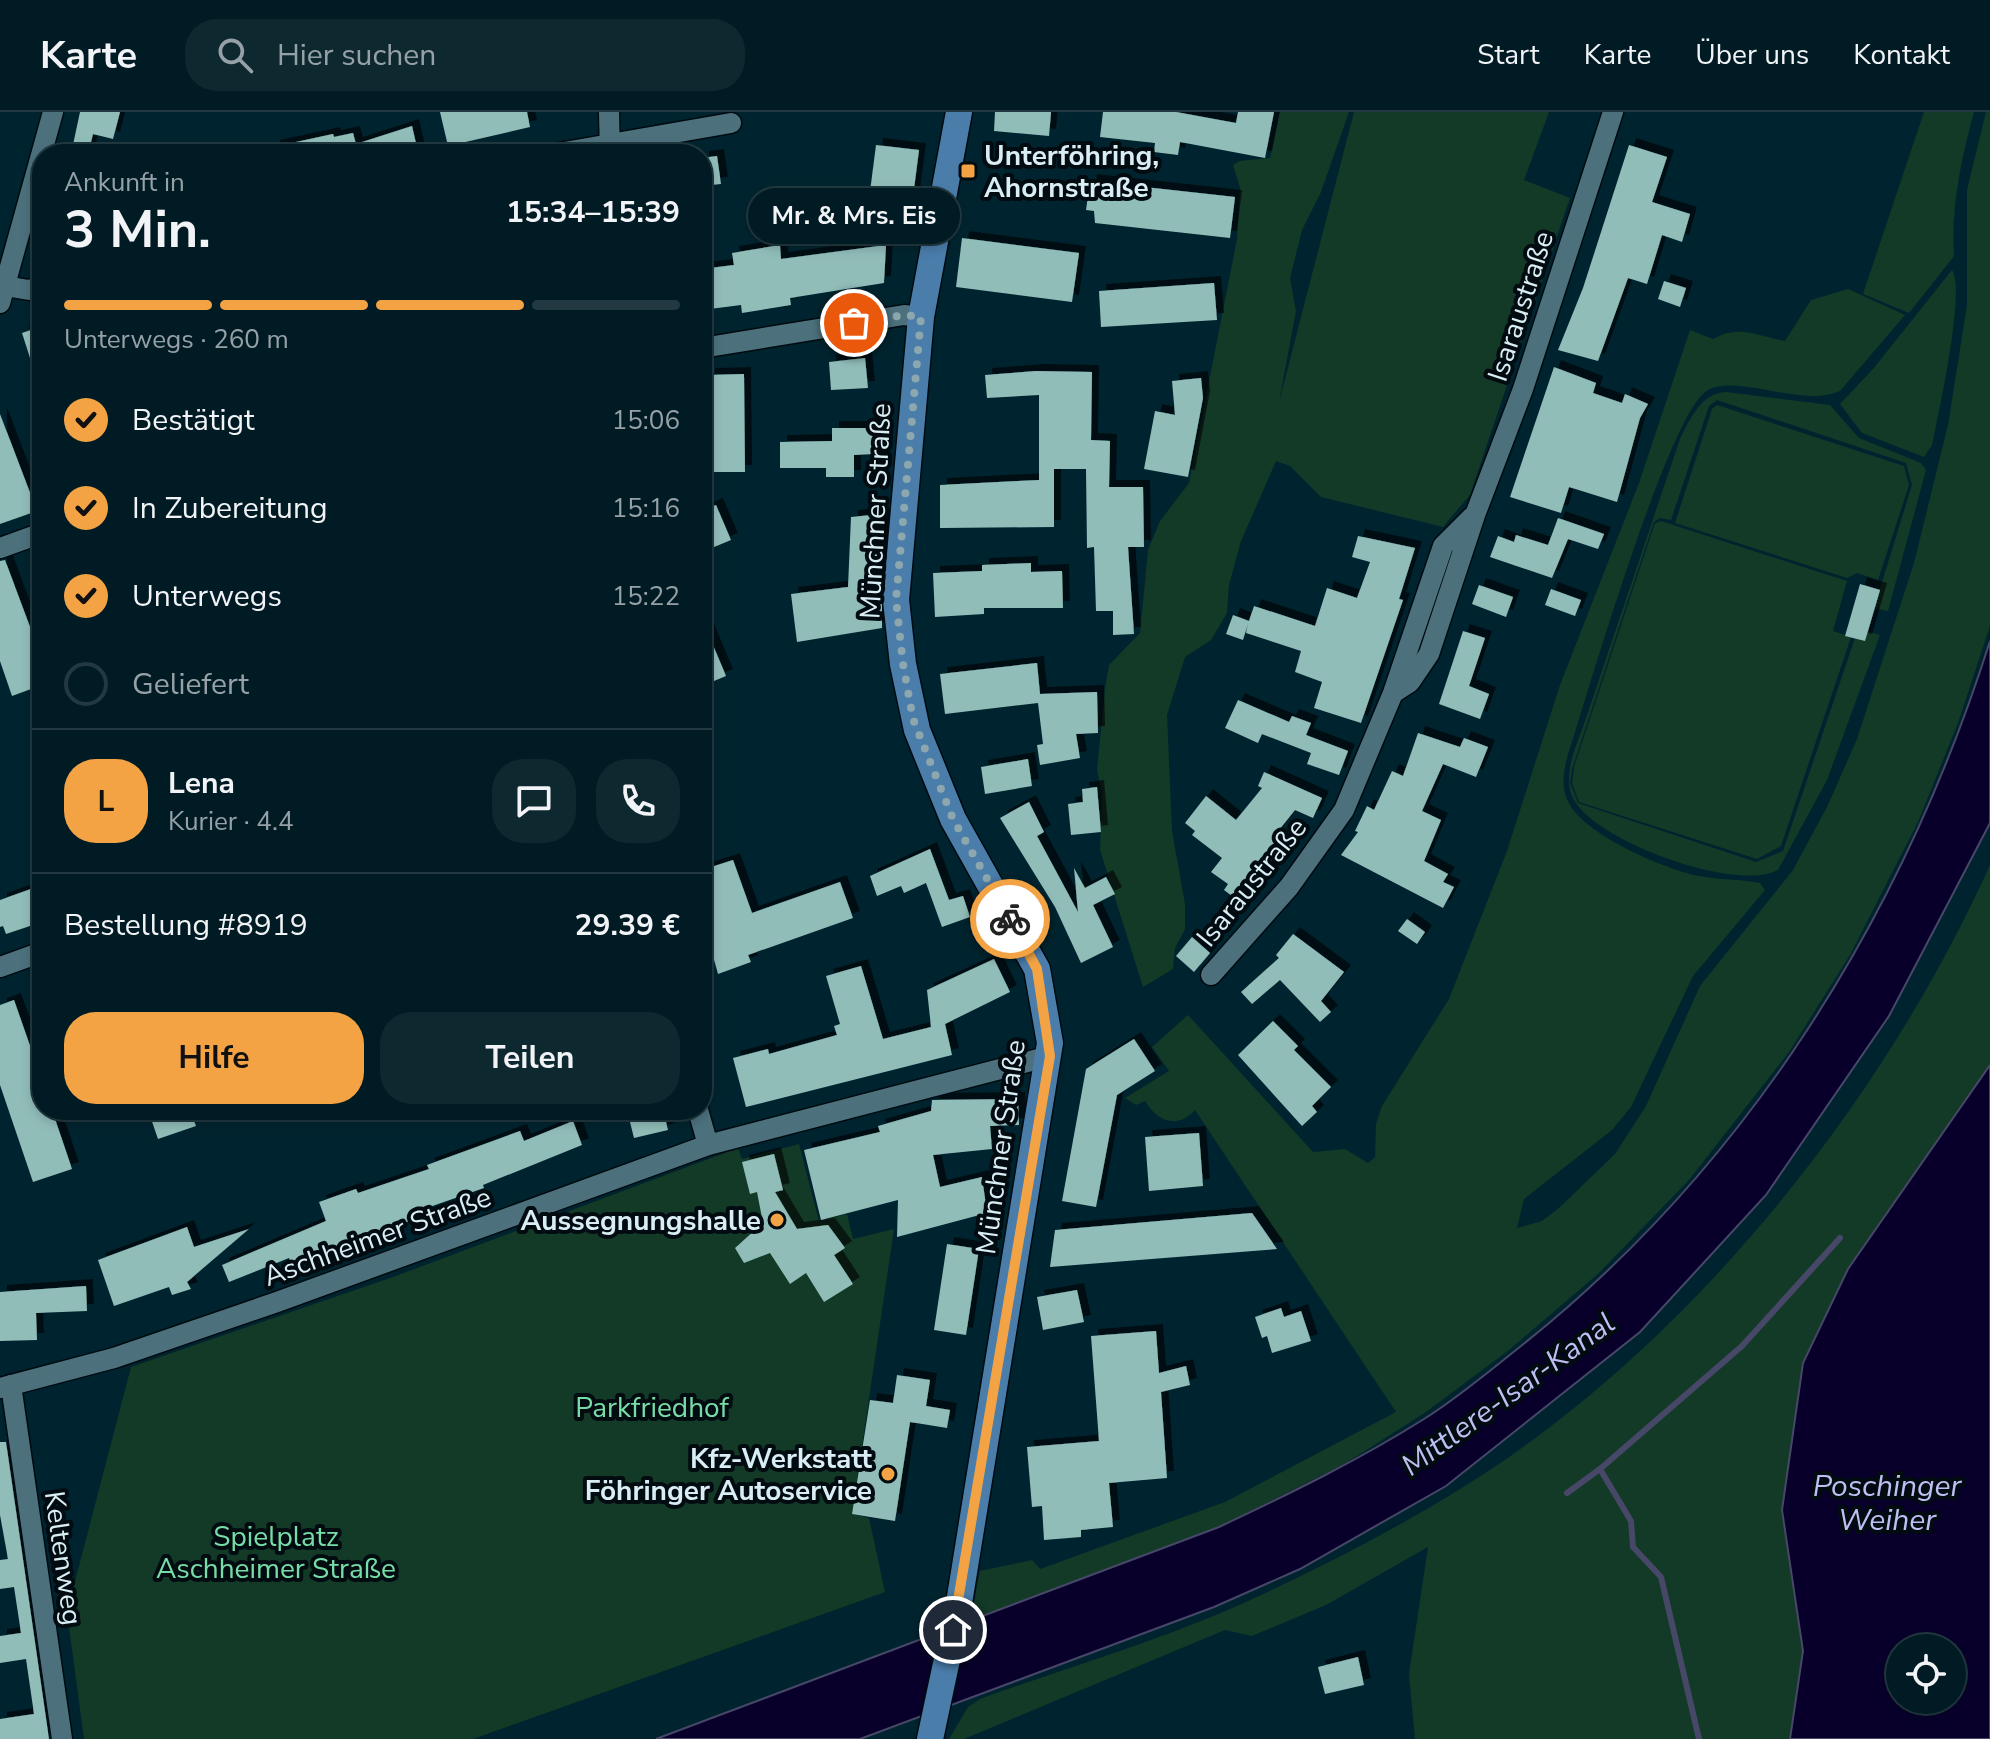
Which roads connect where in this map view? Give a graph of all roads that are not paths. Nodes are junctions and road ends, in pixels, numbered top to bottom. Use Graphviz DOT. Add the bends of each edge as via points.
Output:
graph roads {
  1 [pos="53,112"];
  2 [pos="609,112"];
  3 [pos="959,112"];
  4 [pos="1613,112"];
  5 [pos="731,123"];
  6 [pos="44,144"];
  7 [pos="609,144"];
  8 [pos="632,144"];
  9 [pos="32,187"];
  10 [pos="32,289"];
  11 [pos="2,295"];
  12 [pos="921,317"];
  13 [pos="712,346"];
  14 [pos="32,537"];
  15 [pos="0,548"];
  16 [pos="32,956"];
  17 [pos="0,967"];
  18 [pos="1211,975"];
  19 [pos="1050,1056"];
  20 [pos="701,1120"];
  21 [pos="708,1145"];
  22 [pos="5,1386"];
  23 [pos="62,1739"];
  24 [pos="930,1739"];
  1 -- 6 [label="street"];
  2 -- 7 [label="street"];
  3 -- 12 [label="main road, Münchner Straße"];
  4 -- 18 [label="street, Isaraustraße" via="1429,654 1410,682 1393,693 1344,810 1289,887"];
  5 -- 8 [label="street"];
  9 -- 11 [label="street"];
  10 -- 11 [label="street"];
  12 -- 13 [label="street" via="904,315"];
  12 -- 19 [label="main road, Münchner Straße" via="896,600 903,664 913,719 953,819 1037,969"];
  14 -- 15 [label="street"];
  16 -- 17 [label="street"];
  19 -- 21 [label="street, Aschheimer Straße"];
  19 -- 24 [label="main road, Münchner Straße" via="959,1603"];
  20 -- 21 [label="street"];
  21 -- 22 [label="street, Aschheimer Straße" via="247,1313 114,1358"];
  22 -- 23 [label="street, Keltenweg"];
}
